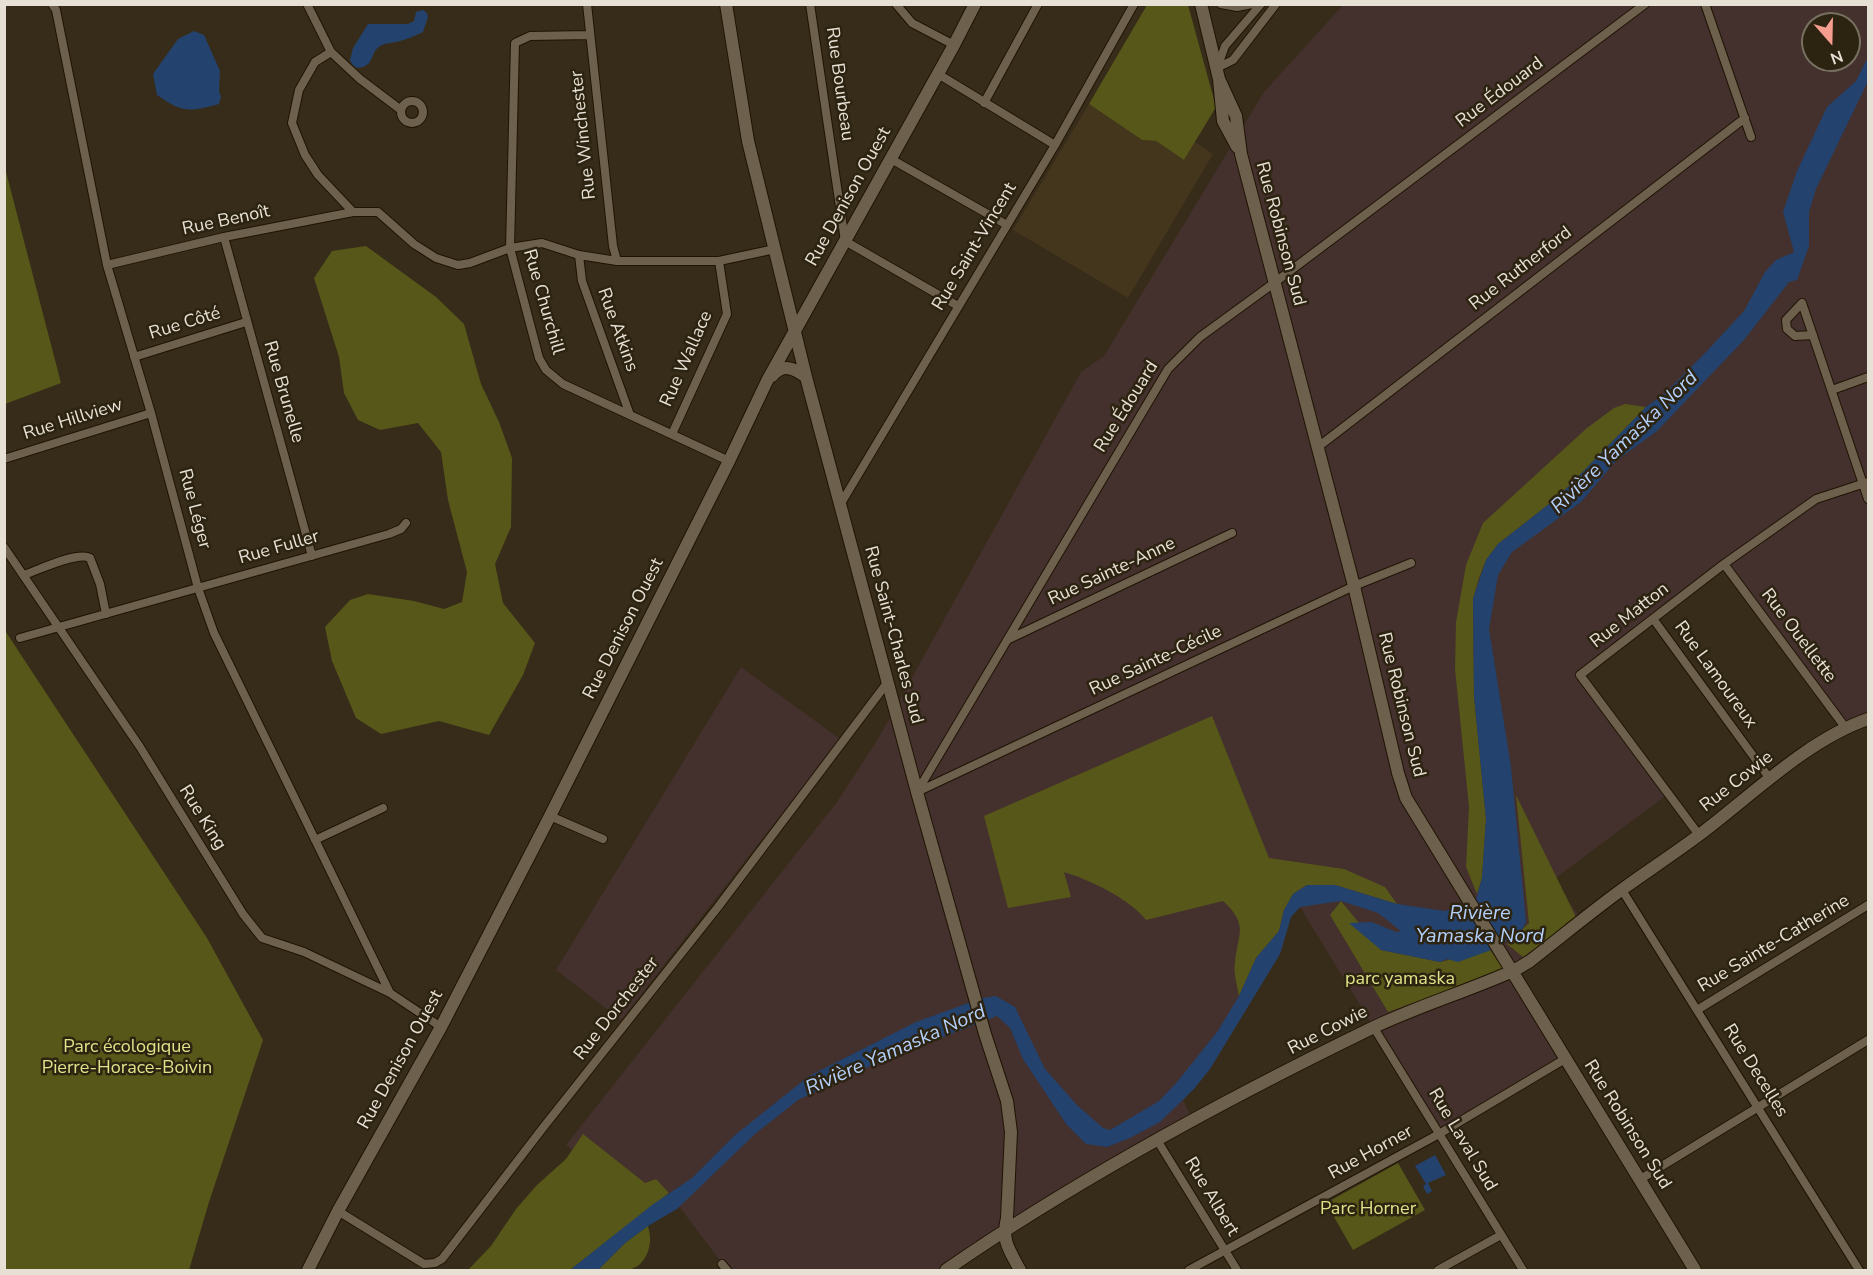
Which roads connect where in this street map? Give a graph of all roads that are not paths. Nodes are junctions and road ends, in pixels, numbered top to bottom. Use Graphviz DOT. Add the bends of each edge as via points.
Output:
graph roads {
  1 [pos="308,4"];
  2 [pos="587,4"];
  3 [pos="726,4"];
  4 [pos="810,4"];
  5 [pos="896,4"];
  6 [pos="975,4"];
  7 [pos="1038,4"];
  8 [pos="1134,4"];
  9 [pos="1201,4"];
  10 [pos="1221,4"];
  11 [pos="1252,4"];
  12 [pos="1261,4"];
  13 [pos="1276,4"];
  14 [pos="1645,4"];
  15 [pos="1705,4"];
  16 [pos="57,6"];
  17 [pos="590,35"];
  18 [pos="954,45"];
  19 [pos="331,52"];
  20 [pos="1218,73"];
  21 [pos="938,74"];
  22 [pos="984,103"];
  23 [pos="401,110"];
  24 [pos="1745,118"];
  25 [pos="1751,137"];
  26 [pos="1055,145"];
  27 [pos="891,159"];
  28 [pos="353,212"];
  29 [pos="1007,225"];
  30 [pos="224,237"];
  31 [pos="845,241"];
  32 [pos="510,248"];
  33 [pos="775,249"];
  34 [pos="579,255"];
  35 [pos="617,261"];
  36 [pos="719,261"];
  37 [pos="107,265"];
  38 [pos="1274,283"];
  39 [pos="958,306"];
  40 [pos="246,322"];
  41 [pos="795,330"];
  42 [pos="1813,335"];
  43 [pos="134,357"];
  44 [pos="806,377"];
  45 [pos="1869,377"];
  46 [pos="767,381"];
  47 [pos="1832,390"];
  48 [pos="151,413"];
  49 [pos="630,415"];
  50 [pos="672,434"];
  51 [pos="1317,447"];
  52 [pos="4,459"];
  53 [pos="729,461"];
  54 [pos="1866,483"];
  55 [pos="1869,499"];
  56 [pos="840,505"];
  57 [pos="406,523"];
  58 [pos="1232,533"];
  59 [pos="4,547"];
  60 [pos="312,556"];
  61 [pos="1411,562"];
  62 [pos="1724,564"];
  63 [pos="24,575"];
  64 [pos="1354,586"];
  65 [pos="198,588"];
  66 [pos="106,614"];
  67 [pos="1654,620"];
  68 [pos="59,628"];
  69 [pos="20,638"];
  70 [pos="1007,640"];
  71 [pos="888,683"];
  72 [pos="1869,719"];
  73 [pos="1845,727"];
  74 [pos="1770,779"];
  75 [pos="917,792"];
  76 [pos="382,808"];
  77 [pos="550,816"];
  78 [pos="1699,835"];
  79 [pos="603,839"];
  80 [pos="315,840"];
  81 [pos="1622,890"];
  82 [pos="1869,905"];
  83 [pos="1509,968"];
  84 [pos="390,993"];
  85 [pos="1697,1010"];
  86 [pos="441,1027"];
  87 [pos="1374,1028"];
  88 [pos="1869,1040"];
  89 [pos="1565,1059"];
  90 [pos="1758,1108"];
  91 [pos="1439,1134"];
  92 [pos="1157,1140"];
  93 [pos="1640,1180"];
  94 [pos="338,1211"];
  95 [pos="1004,1231"];
  96 [pos="1501,1235"];
  97 [pos="1225,1252"];
  98 [pos="308,1270"];
  99 [pos="946,1270"];
  100 [pos="1020,1270"];
  101 [pos="1189,1270"];
  102 [pos="1237,1270"];
  103 [pos="1438,1270"];
  104 [pos="1522,1270"];
  105 [pos="1695,1270"];
  106 [pos="1859,1270"];
  1 -- 19 [label="street"];
  2 -- 17 [label="street, Rue Winchester"];
  3 -- 33 [label="street, Rue Saint-Charles Sud" via="748,141"];
  4 -- 31 [label="street, Rue Bourbeau"];
  5 -- 18 [label="street" via="912,23"];
  6 -- 18 [label="street, Rue Denison Ouest"];
  7 -- 22 [label="street"];
  8 -- 26 [label="street, Rue Saint-Vincent"];
  9 -- 20 [label="street, Rue Robinson Sud"];
  10 -- 11 [label="street"];
  12 -- 20 [label="street" via="1225,46"];
  13 -- 20 [label="street" via="1233,60"];
  14 -- 38 [label="street, Rue Édouard"];
  15 -- 24 [label="street"];
  16 -- 37 [label="street, Rue Léger"];
  17 -- 32 [label="street, Rue Churchill" via="531,36 515,43"];
  17 -- 35 [label="street, Rue Winchester"];
  18 -- 21 [label="street, Rue Denison Ouest"];
  19 -- 23 [label="street"];
  19 -- 28 [label="street" via="315,62 298,90 291,123 318,176"];
  20 -- 38 [label="street, Rue Robinson Sud" via="1236,117 1241,154"];
  21 -- 22 [label="street"];
  21 -- 27 [label="street, Rue Denison Ouest"];
  22 -- 26 [label="street"];
  24 -- 25 [label="street"];
  24 -- 51 [label="street, Rue Rutherford"];
  26 -- 29 [label="street, Rue Saint-Vincent"];
  27 -- 29 [label="street"];
  27 -- 31 [label="street, Rue Denison Ouest"];
  28 -- 30 [label="street, Rue Benoît"];
  28 -- 32 [label="street, Rue Benoît" via="378,213 414,244 436,258 458,265"];
  29 -- 39 [label="street, Rue Saint-Vincent"];
  30 -- 37 [label="street, Rue Benoît"];
  30 -- 40 [label="street, Rue Brunelle"];
  31 -- 39 [label="street"];
  31 -- 41 [label="street, Rue Denison Ouest"];
  32 -- 34 [label="street, Rue Benoît" via="542,243"];
  32 -- 49 [label="street, Rue Churchill" via="539,358 546,370 563,384"];
  33 -- 36 [label="street, Rue Benoît"];
  33 -- 41 [label="street, Rue Saint-Charles Sud"];
  34 -- 35 [label="street, Rue Benoît"];
  34 -- 49 [label="street, Rue Atkins" via="582,280"];
  35 -- 36 [label="street, Rue Benoît"];
  36 -- 50 [label="street, Rue Wallace" via="726,314"];
  37 -- 43 [label="street, Rue Léger"];
  38 -- 51 [label="street, Rue Robinson Sud"];
  38 -- 70 [label="street, Rue Édouard" via="1200,337 1168,369"];
  39 -- 56 [label="street, Rue Saint-Vincent"];
  40 -- 43 [label="street, Rue Côté"];
  40 -- 60 [label="street, Rue Brunelle"];
  41 -- 44 [label="street, Rue Saint-Charles Sud"];
  41 -- 46 [label="street, Rue Denison Ouest"];
  42 -- 47 [label="street"];
  43 -- 48 [label="street, Rue Léger"];
  44 -- 46 [label="street" via="786,367 776,370"];
  44 -- 56 [label="street, Rue Saint-Charles Sud"];
  45 -- 47 [label="street"];
  46 -- 53 [label="street, Rue Denison Ouest"];
  47 -- 54 [label="street"];
  48 -- 52 [label="street, Rue Hillview"];
  48 -- 65 [label="street, Rue Léger"];
  49 -- 50 [label="street, Rue Churchill"];
  50 -- 53 [label="street, Rue Churchill"];
  51 -- 64 [label="street, Rue Robinson Sud"];
  53 -- 77 [label="street, Rue Denison Ouest"];
  54 -- 55 [label="street"];
  54 -- 62 [label="street, Rue Matton" via="1816,499"];
  56 -- 71 [label="street, Rue Saint-Charles Sud"];
  57 -- 60 [label="street, Rue Fuller" via="389,534"];
  58 -- 70 [label="street, Rue Sainte-Anne"];
  59 -- 63 [label="street, Rue King"];
  60 -- 65 [label="street, Rue Fuller"];
  61 -- 64 [label="street, Rue Sainte-Cécile"];
  62 -- 67 [label="street, Rue Matton"];
  62 -- 73 [label="street, Rue Ouellette"];
  63 -- 66 [label="street" via="86,555 100,584"];
  63 -- 68 [label="street, Rue King"];
  64 -- 75 [label="street, Rue Sainte-Cécile"];
  64 -- 83 [label="street, Rue Robinson Sud" via="1406,798"];
  65 -- 66 [label="street, Rue Fuller"];
  65 -- 80 [label="street, Rue Léger" via="213,633"];
  66 -- 68 [label="street, Rue Fuller"];
  67 -- 74 [label="street, Rue Lamoureux"];
  67 -- 78 [label="street, Rue Matton" via="1581,675"];
  68 -- 69 [label="street, Rue Fuller"];
  68 -- 84 [label="street, Rue King" via="262,938 304,952"];
  70 -- 75 [label="street, Rue Édouard"];
  71 -- 75 [label="street, Rue Saint-Charles Sud"];
  71 -- 94 [label="street, Rue Dorchester" via="442,1259 424,1264"];
  72 -- 73 [label="street, Rue Cowie"];
  73 -- 74 [label="street, Rue Cowie"];
  74 -- 78 [label="street, Rue Cowie"];
  75 -- 95 [label="street, Rue Saint-Charles Sud" via="1007,1101 1011,1132"];
  76 -- 80 [label="street"];
  77 -- 79 [label="street"];
  77 -- 86 [label="street, Rue Denison Ouest"];
  78 -- 81 [label="street, Rue Cowie"];
  80 -- 84 [label="street, Rue Léger"];
  81 -- 83 [label="street, Rue Cowie" via="1530,961"];
  81 -- 85 [label="street, Rue Decelles"];
  82 -- 85 [label="street, Rue Sainte-Catherine"];
  83 -- 87 [label="street, Rue Cowie"];
  83 -- 89 [label="street, Rue Robinson Sud"];
  84 -- 86 [label="street, Rue King"];
  85 -- 90 [label="street, Rue Decelles"];
  86 -- 94 [label="street, Rue Denison Ouest"];
  87 -- 91 [label="street, Rue Laval Sud"];
  87 -- 92 [label="street, Rue Cowie"];
  88 -- 90 [label="street"];
  89 -- 91 [label="street, Rue Horner"];
  89 -- 93 [label="street, Rue Robinson Sud"];
  90 -- 93 [label="street"];
  90 -- 106 [label="street, Rue Decelles"];
  91 -- 96 [label="street, Rue Laval Sud"];
  91 -- 97 [label="street, Rue Horner"];
  92 -- 95 [label="street, Rue Cowie"];
  92 -- 97 [label="street, Rue Albert"];
  93 -- 105 [label="street, Rue Robinson Sud"];
  94 -- 98 [label="street, Rue Denison Ouest"];
  95 -- 99 [label="street, Rue Cowie"];
  95 -- 100 [label="street, Rue Saint-Charles Sud" via="1005,1242"];
  96 -- 103 [label="street"];
  96 -- 104 [label="street, Rue Laval Sud"];
  97 -- 101 [label="street, Rue Horner"];
  97 -- 102 [label="street, Rue Albert"];
}
